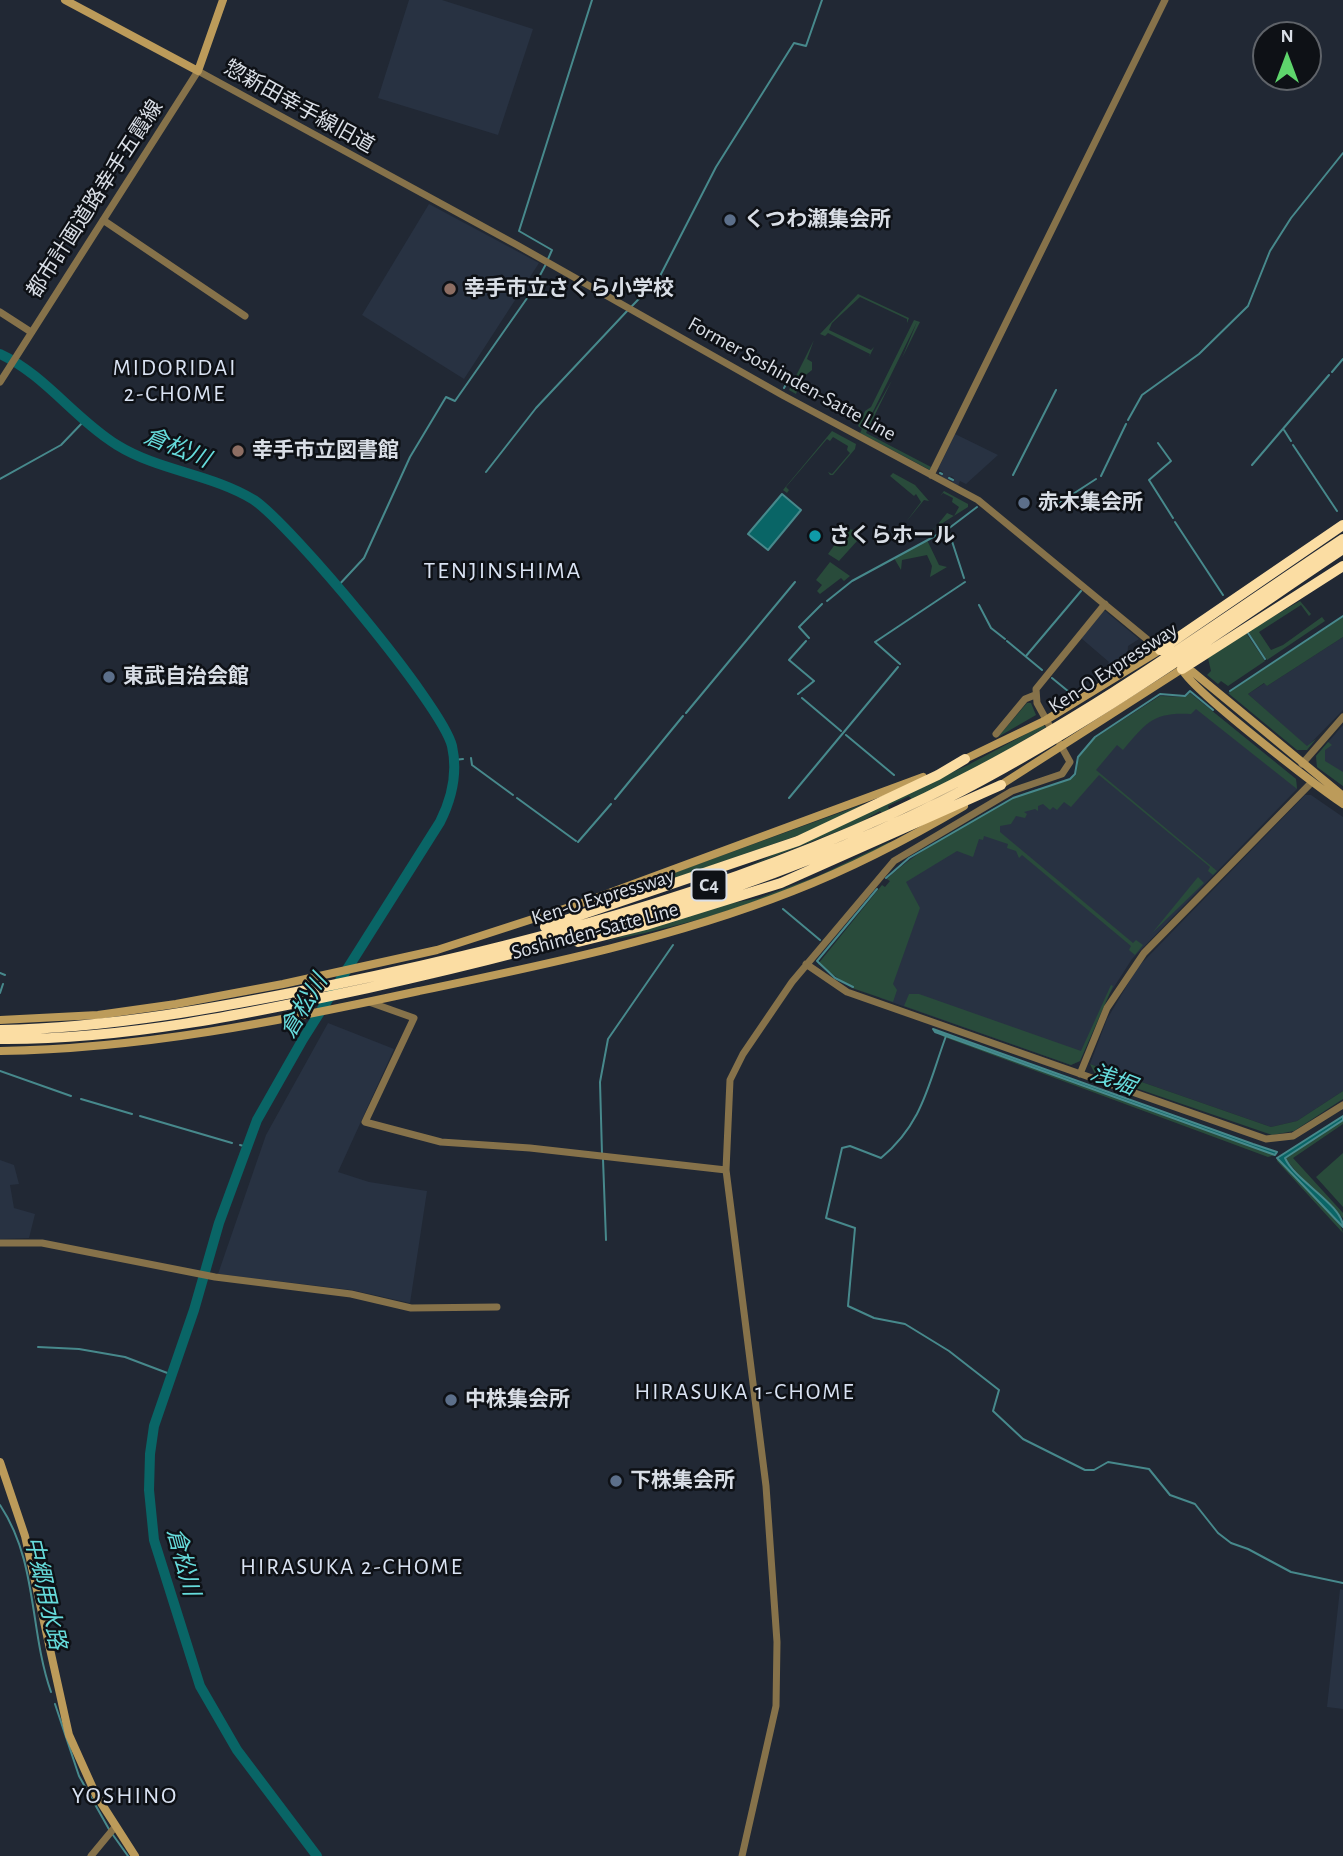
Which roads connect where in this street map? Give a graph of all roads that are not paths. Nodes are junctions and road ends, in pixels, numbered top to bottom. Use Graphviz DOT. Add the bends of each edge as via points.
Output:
graph roads {
  1 [pos="65,0"];
  2 [pos="223,0"];
  3 [pos="1165,0"];
  4 [pos="198,71"];
  5 [pos="103,220"];
  6 [pos="0,312"];
  7 [pos="246,316"];
  8 [pos="31,332"];
  9 [pos="0,382"];
  10 [pos="931,475"];
  11 [pos="1343,525"];
  12 [pos="1343,539"];
  13 [pos="1343,549"];
  14 [pos="1343,565"];
  15 [pos="1105,604"];
  16 [pos="1160,650"];
  17 [pos="1182,669"];
  18 [pos="1100,688"];
  19 [pos="1035,695"];
  20 [pos="1135,701"];
  21 [pos="1343,717"];
  22 [pos="1046,720"];
  23 [pos="996,734"];
  24 [pos="1063,747"];
  25 [pos="965,759"];
  26 [pos="1302,764"];
  27 [pos="1312,782"];
  28 [pos="1001,785"];
  29 [pos="1343,796"];
  30 [pos="1343,804"];
  31 [pos="453,959"];
  32 [pos="806,964"];
  33 [pos="443,970"];
  34 [pos="283,984"];
  35 [pos="369,1002"];
  36 [pos="289,1018"];
  37 [pos="0,1020"];
  38 [pos="0,1030"];
  39 [pos="0,1039"];
  40 [pos="0,1051"];
  41 [pos="1080,1074"];
  42 [pos="1343,1105"];
  43 [pos="726,1170"];
  44 [pos="0,1243"];
  45 [pos="497,1307"];
  46 [pos="0,1462"];
  47 [pos="116,1827"];
  48 [pos="91,1856"];
  49 [pos="135,1856"];
  50 [pos="742,1856"];
  1 -- 4 [label="main road"];
  2 -- 4 [label="main road"];
  3 -- 10 [label="street"];
  4 -- 5 [label="street, 都市計画道路幸手五霞線"];
  4 -- 10 [label="street, 惣新田幸手線旧道"];
  5 -- 7 [label="street"];
  5 -- 8 [label="street, 都市計画道路幸手五霞線"];
  6 -- 8 [label="street"];
  8 -- 9 [label="street, 都市計画道路幸手五霞線"];
  10 -- 15 [label="street" via="988,506"];
  11 -- 16 [label="highway"];
  12 -- 31 [label="highway, Ken-O Expressway / C4" via="1077,714 914,804 832,840 694,890"];
  13 -- 33 [label="highway, Ken-O Expressway / C4" via="1084,720 940,802 728,889 568,939"];
  14 -- 17 [label="highway"];
  15 -- 16 [label="street"];
  15 -- 19 [label="street" via="1039,683"];
  16 -- 17 [label="main road"];
  16 -- 18 [label="main road, Soshinden-Satte Line"];
  17 -- 20 [label="main road, Soshinden-Satte Line"];
  17 -- 26 [label="main road" via="1193,672"];
  17 -- 27 [label="main road" via="1189,680"];
  18 -- 20 [label="main road" via="1131,677 1139,688"];
  18 -- 22 [label="main road, Soshinden-Satte Line"];
  19 -- 22 [label="street"];
  19 -- 23 [label="street" via="1026,699"];
  20 -- 24 [label="main road, Soshinden-Satte Line"];
  21 -- 26 [label="street"];
  22 -- 24 [label="street"];
  22 -- 25 [label="main road, Soshinden-Satte Line"];
  24 -- 28 [label="main road, Soshinden-Satte Line"];
  24 -- 32 [label="street" via="1070,762 1062,774 1012,791 894,861"];
  25 -- 31 [label="highway" via="822,831"];
  25 -- 34 [label="main road, Soshinden-Satte Line" via="531,921 437,950"];
  26 -- 29 [label="main road"];
  27 -- 30 [label="main road"];
  27 -- 41 [label="street" via="1144,953 1107,1008"];
  28 -- 33 [label="highway" via="814,871 691,912 463,971"];
  28 -- 35 [label="main road, Soshinden-Satte Line" via="878,853 771,900 596,950"];
  31 -- 38 [label="highway, Ken-O Expressway / C4" via="166,1015"];
  32 -- 41 [label="street" via="847,992"];
  32 -- 43 [label="street" via="730,1080"];
  33 -- 39 [label="highway, Ken-O Expressway / C4" via="176,1025"];
  34 -- 36 [label="street"];
  34 -- 37 [label="main road, Soshinden-Satte Line" via="97,1015"];
  35 -- 36 [label="main road, Soshinden-Satte Line"];
  35 -- 43 [label="street" via="414,1018 365,1122 441,1142"];
  36 -- 40 [label="main road, Soshinden-Satte Line" via="139,1042"];
  41 -- 42 [label="street" via="1271,1139 1293,1136"];
  43 -- 50 [label="street" via="766,1486 777,1642 776,1706"];
  44 -- 45 [label="street" via="42,1243 212,1277 334,1291 411,1308"];
  46 -- 47 [label="main road" via="25,1536 69,1735"];
  47 -- 48 [label="street"];
  47 -- 49 [label="main road"];
}
